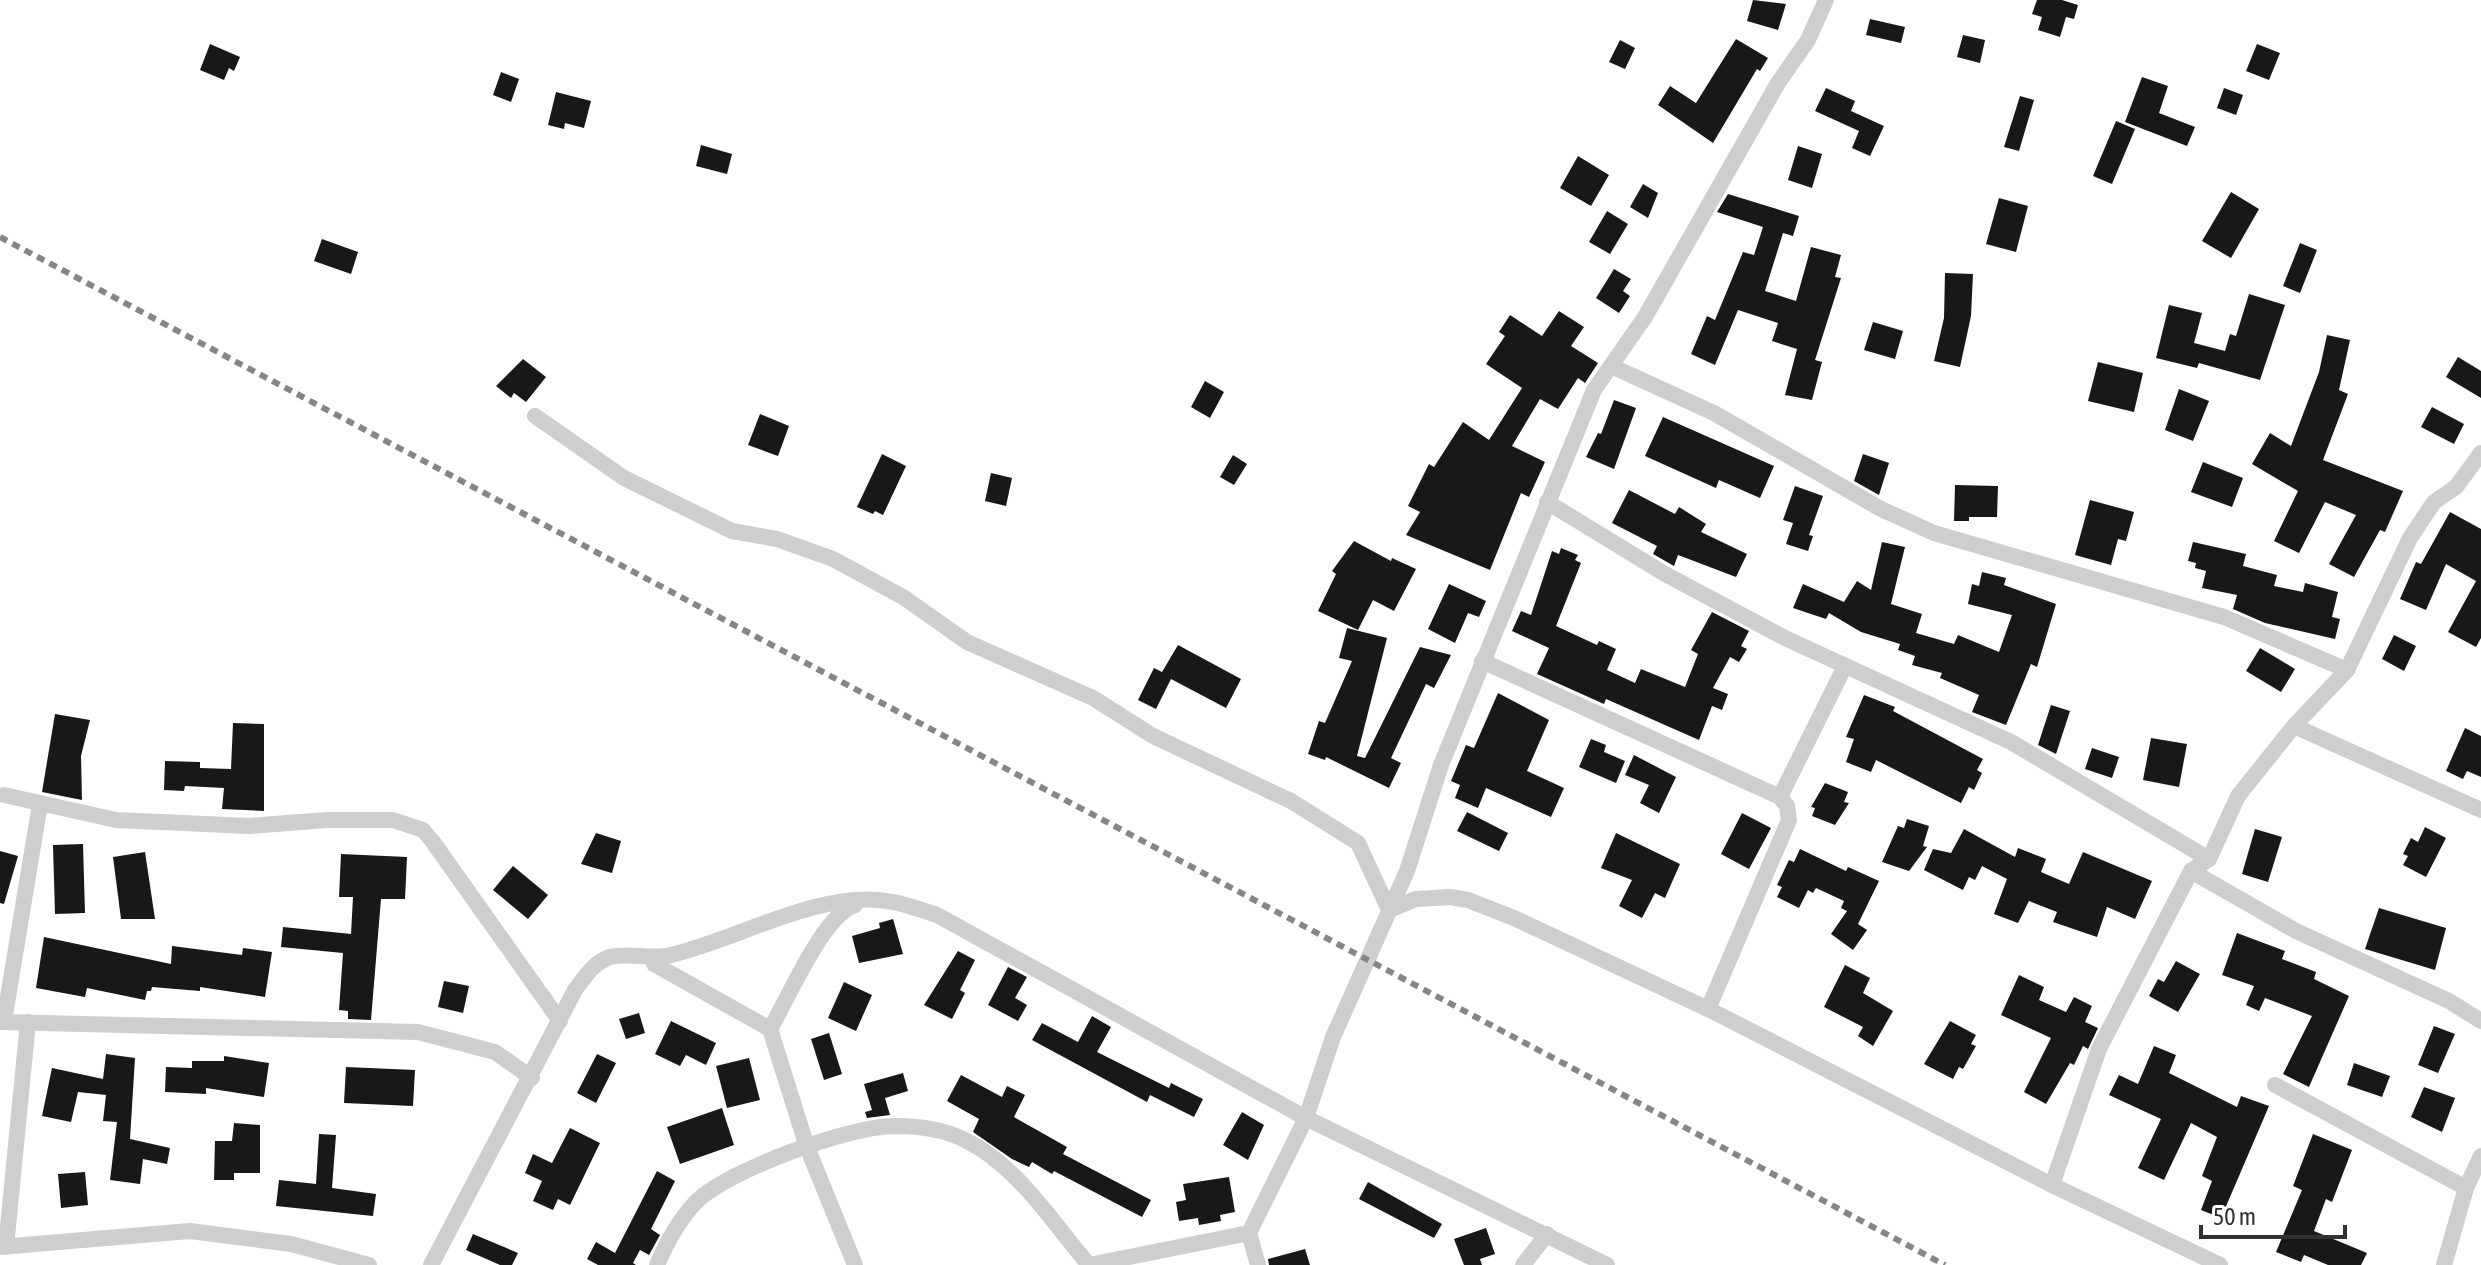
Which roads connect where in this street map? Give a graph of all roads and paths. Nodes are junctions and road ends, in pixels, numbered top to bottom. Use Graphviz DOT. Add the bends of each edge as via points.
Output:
graph roads {
  1 [pos="1826,0"];
  2 [pos="1611,366"];
  3 [pos="535,416"];
  4 [pos="2481,453"];
  5 [pos="1547,502"];
  6 [pos="1482,661"];
  7 [pos="1844,668"];
  8 [pos="2347,670"];
  9 [pos="2294,726"];
  10 [pos="4,795"];
  11 [pos="1780,797"];
  12 [pos="40,804"];
  13 [pos="2481,810"];
  14 [pos="2209,859"];
  15 [pos="2191,871"];
  16 [pos="871,899"];
  17 [pos="1389,910"];
  18 [pos="654,959"];
  19 [pos="1708,1009"];
  20 [pos="560,1021"];
  21 [pos="2481,1021"];
  22 [pos="2,1022"];
  23 [pos="28,1022"];
  24 [pos="770,1029"];
  25 [pos="532,1078"];
  26 [pos="2275,1085"];
  27 [pos="1306,1118"];
  28 [pos="807,1147"];
  29 [pos="2481,1156"];
  30 [pos="2052,1185"];
  31 [pos="2466,1188"];
  32 [pos="1249,1233"];
  33 [pos="1547,1234"];
  34 [pos="3,1247"];
  35 [pos="369,1265"];
  36 [pos="431,1265"];
  37 [pos="657,1265"];
  38 [pos="855,1265"];
  39 [pos="1089,1265"];
  40 [pos="1258,1265"];
  41 [pos="1523,1265"];
  42 [pos="1607,1265"];
  43 [pos="2220,1265"];
  44 [pos="2444,1265"];
  1 -- 2 [label="street" via="1808,40"];
  2 -- 5 [label="street" via="1594,390"];
  2 -- 8 [label="street" via="1714,413 1881,509 1934,533 2224,617"];
  3 -- 17 [label="street" via="624,478 732,531 777,539 833,559 903,597 967,642 1093,698 1153,736 1291,801 1358,843"];
  4 -- 8 [label="street" via="2456,487 2434,502 2410,538"];
  5 -- 6 [label="street"];
  5 -- 7 [label="street" via="1665,574"];
  6 -- 11 [label="street"];
  6 -- 17 [label="street"];
  7 -- 11 [label="street"];
  7 -- 14 [label="street" via="2011,742"];
  8 -- 9 [label="street"];
  9 -- 13 [label="street"];
  9 -- 14 [label="street" via="2238,796"];
  10 -- 12 [label="street"];
  11 -- 19 [label="street" via="1789,820"];
  12 -- 20 [label="street" via="116,820 249,826 327,820 410,823 433,842"];
  12 -- 22 [label="street"];
  14 -- 15 [label="street"];
  15 -- 21 [label="street" via="2296,931"];
  15 -- 30 [label="street" via="2099,1049"];
  16 -- 18 [label="street" via="783,915"];
  16 -- 24 [label="street" via="836,914"];
  16 -- 27 [label="street" via="893,899 937,915"];
  17 -- 19 [label="street" via="1416,899 1468,900"];
  17 -- 27 [label="street" via="1333,1037"];
  18 -- 20 [label="street" via="611,957 595,965"];
  18 -- 24 [label="street" via="674,977"];
  19 -- 30 [label="street"];
  20 -- 25 [label="street"];
  22 -- 23 [label="street"];
  23 -- 25 [label="street" via="418,1032 495,1052"];
  23 -- 34 [label="street"];
  24 -- 28 [label="street"];
  25 -- 36 [label="street"];
  26 -- 31 [label="street"];
  27 -- 32 [label="street"];
  27 -- 33 [label="street"];
  28 -- 37 [label="street" via="740,1172 696,1202"];
  28 -- 38 [label="street"];
  28 -- 39 [label="street" via="890,1126 923,1127 963,1138 997,1158"];
  29 -- 31 [label="street"];
  30 -- 43 [label="street"];
  31 -- 44 [label="street"];
  32 -- 39 [label="street"];
  32 -- 40 [label="street"];
  33 -- 41 [label="street"];
  33 -- 42 [label="street"];
  34 -- 35 [label="street" via="190,1231 291,1244"];
}
